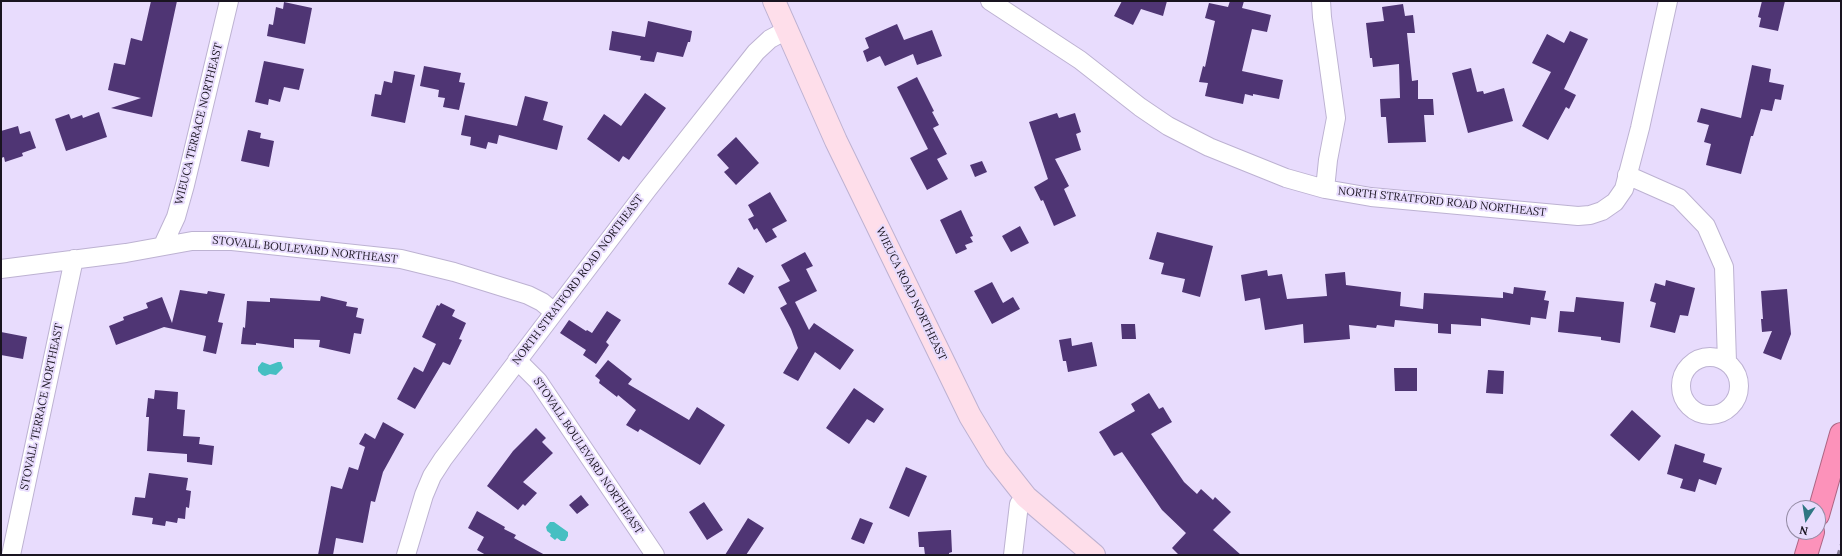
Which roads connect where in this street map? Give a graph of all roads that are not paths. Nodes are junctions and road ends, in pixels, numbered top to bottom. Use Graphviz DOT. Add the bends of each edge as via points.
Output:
graph roads {
  1 [pos="229,1"];
  2 [pos="774,1"];
  3 [pos="990,1"];
  4 [pos="1321,1"];
  5 [pos="1668,1"];
  6 [pos="787,30"];
  7 [pos="1627,175"];
  8 [pos="1325,189"];
  9 [pos="163,245"];
  10 [pos="74,259"];
  11 [pos="1,268"];
  12 [pos="554,312"];
  13 [pos="517,360"];
  14 [pos="1727,362"];
  15 [pos="1841,434"];
  16 [pos="1026,497"];
  17 [pos="1822,500"];
  18 [pos="1811,540"];
  19 [pos="11,555"];
  20 [pos="406,555"];
  21 [pos="655,555"];
  22 [pos="1013,555"];
  23 [pos="1094,555"];
  24 [pos="1806,555"];
  1 -- 9 [label="street, WIEUCA TERRACE NORTHEAST" via="186,185 176,217"];
  2 -- 6 [label="street, WIEUCA ROAD NORTHEAST"];
  3 -- 8 [label="street, NORTH STRATFORD ROAD NORTHEAST" via="1080,60 1168,126 1222,153 1286,178"];
  4 -- 8 [label="street" via="1336,118"];
  5 -- 7 [label="street, NORTH STRATFORD ROAD NORTHEAST"];
  6 -- 12 [label="street, NORTH STRATFORD ROAD NORTHEAST" via="770,39 756,52"];
  6 -- 16 [label="street, WIEUCA ROAD NORTHEAST" via="836,141 970,416 996,459"];
  7 -- 8 [label="street, NORTH STRATFORD ROAD NORTHEAST" via="1624,189 1615,202 1602,211 1578,216 1370,197"];
  7 -- 14 [label="street" via="1679,198 1706,226 1724,267"];
  9 -- 10 [label="street, STOVALL BOULEVARD NORTHEAST" via="126,253"];
  9 -- 12 [label="street, STOVALL BOULEVARD NORTHEAST" via="192,241 232,241 401,259 528,295"];
  10 -- 11 [label="street, STOVALL BOULEVARD NORTHEAST"];
  10 -- 19 [label="street, STOVALL TERRACE NORTHEAST"];
  12 -- 13 [label="street, NORTH STRATFORD ROAD NORTHEAST"];
  13 -- 20 [label="street, NORTH STRATFORD ROAD NORTHEAST" via="432,476"];
  13 -- 21 [label="street, STOVALL BOULEVARD NORTHEAST" via="538,381"];
  15 -- 17 [label="highway"];
  16 -- 22 [label="street" via="1019,504"];
  16 -- 23 [label="street, WIEUCA ROAD NORTHEAST"];
  18 -- 24 [label="highway"];
}
